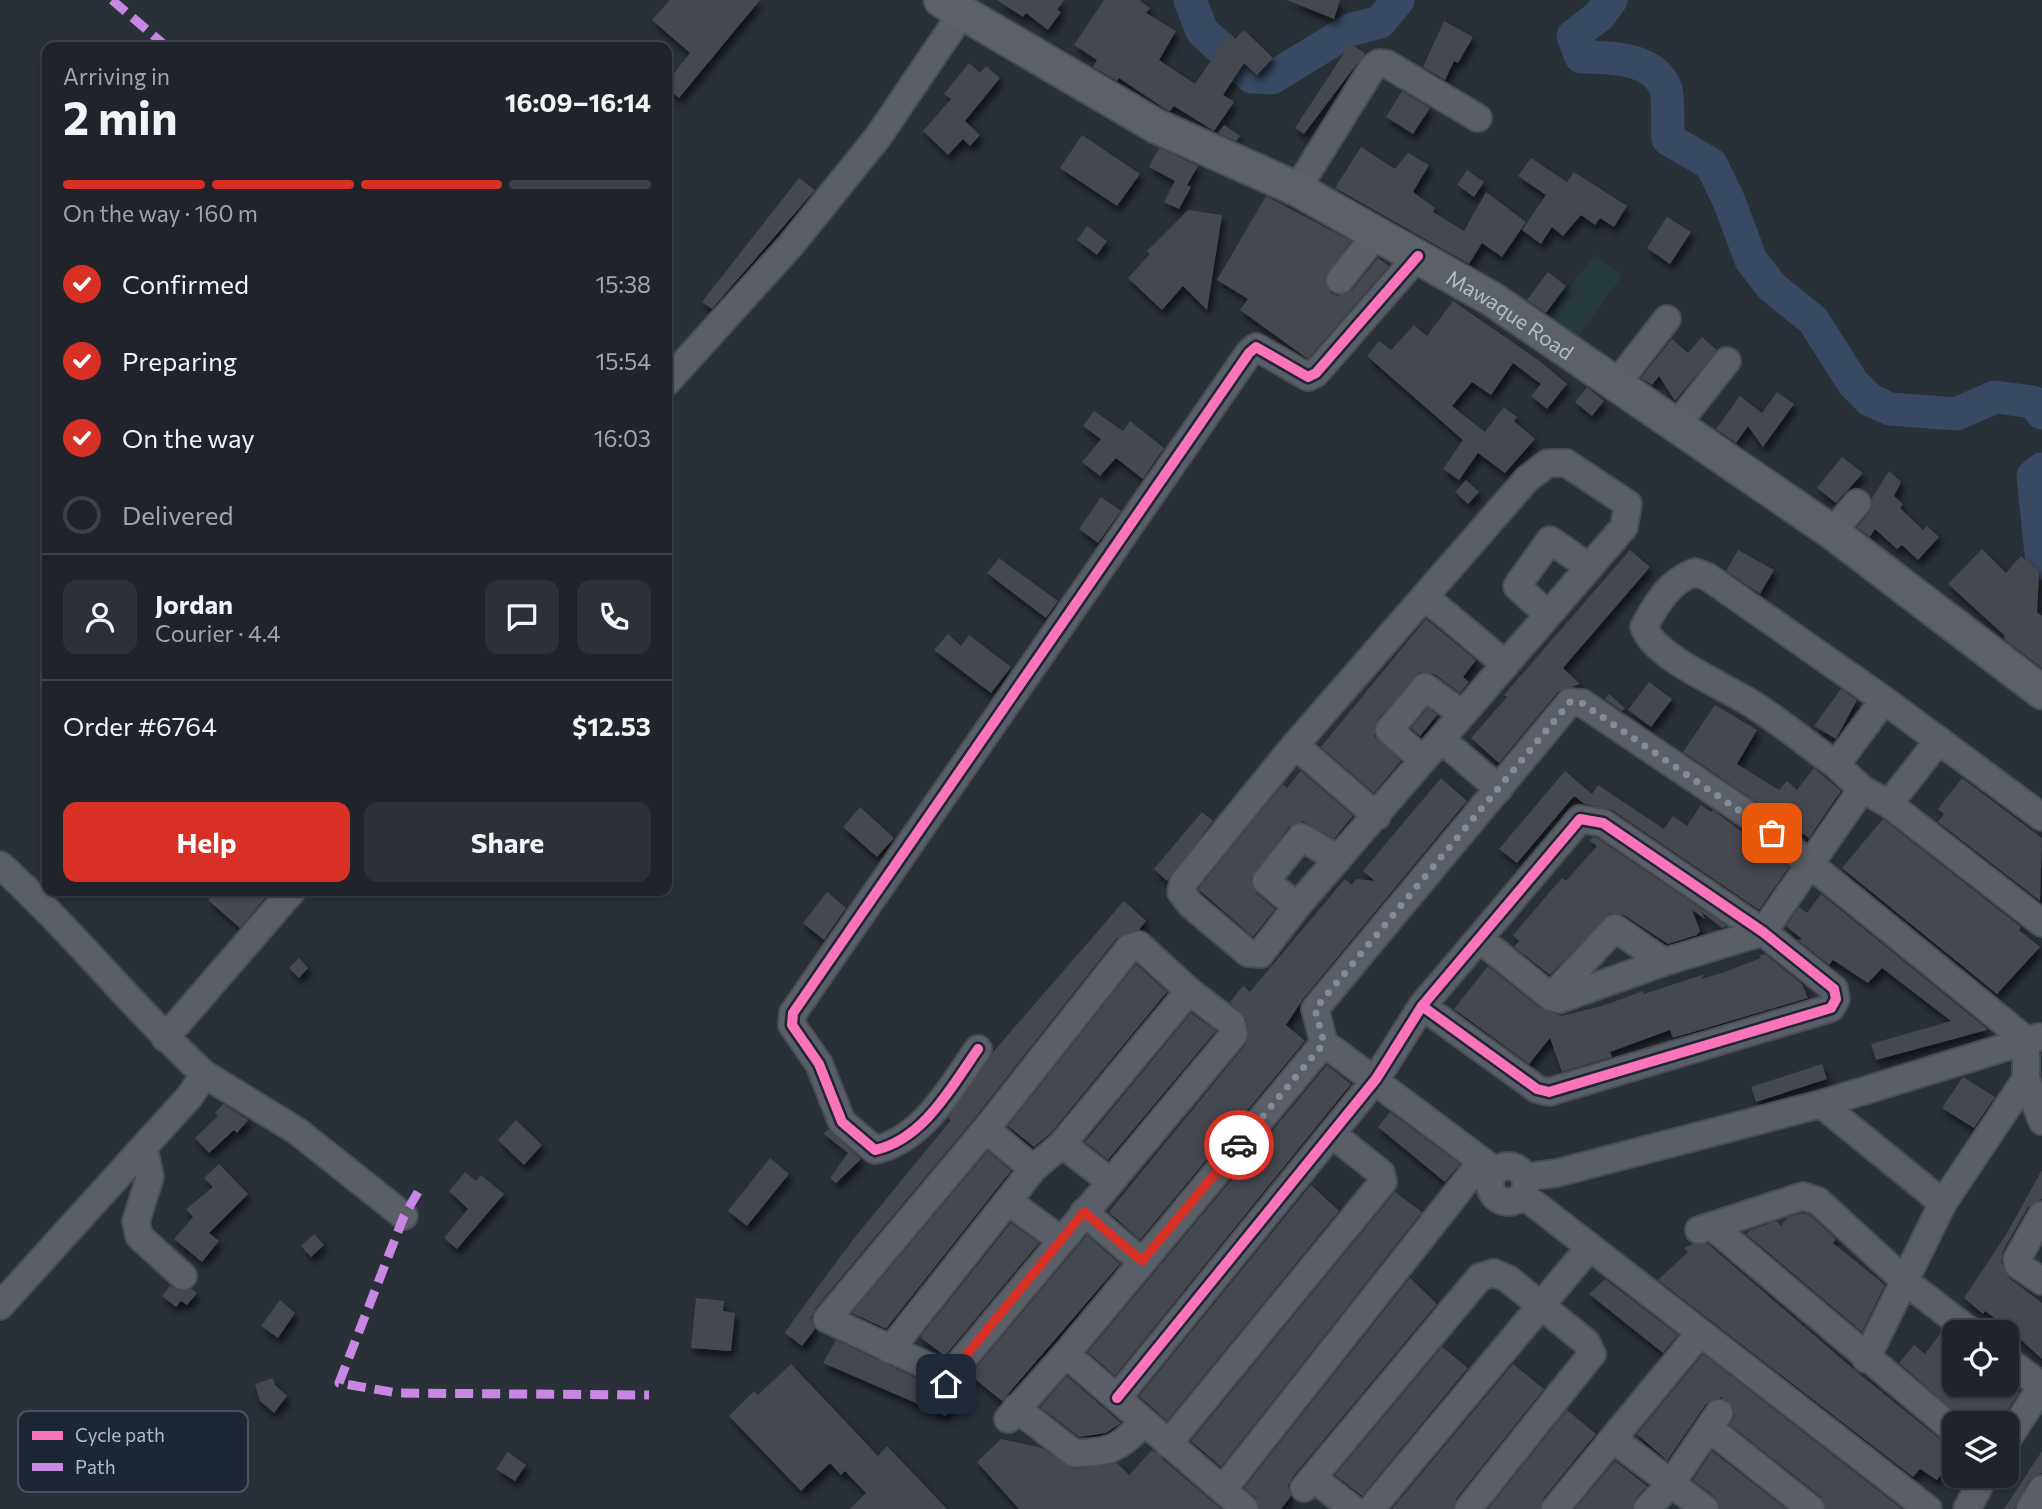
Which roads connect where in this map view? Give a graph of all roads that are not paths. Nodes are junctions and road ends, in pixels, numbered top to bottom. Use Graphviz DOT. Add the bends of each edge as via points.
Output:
graph roads {
  1 [pos="952,7"];
  2 [pos="1478,118"];
  3 [pos="1297,189"];
  4 [pos="1378,232"];
  5 [pos="1418,256"];
  6 [pos="1340,280"];
  7 [pos="1667,319"];
  8 [pos="1727,361"];
  9 [pos="672,376"];
  10 [pos="1617,383"];
  11 [pos="1678,424"];
  12 [pos="1857,503"];
  13 [pos="1832,532"];
  14 [pos="1589,567"];
  15 [pos="1425,597"];
  16 [pos="1547,614"];
  17 [pos="1504,663"];
  18 [pos="2042,692"];
  19 [pos="1884,700"];
  20 [pos="1461,713"];
  21 [pos="1441,739"];
  22 [pos="1939,740"];
  23 [pos="1295,745"];
  24 [pos="1423,760"];
  25 [pos="1836,765"];
  26 [pos="1499,789"];
  27 [pos="1862,789"];
  28 [pos="1889,804"];
  29 [pos="1377,816"];
  30 [pos="2042,817"];
  31 [pos="1338,859"];
  32 [pos="1811,862"];
  33 [pos="0,865"];
  34 [pos="288,896"];
  35 [pos="1297,906"];
  36 [pos="2042,923"];
  37 [pos="1763,932"];
  38 [pos="1481,940"];
  39 [pos="1664,962"];
  40 [pos="1189,991"];
  41 [pos="1551,997"];
  42 [pos="1422,1006"];
  43 [pos="165,1038"];
  44 [pos="2034,1038"];
  45 [pos="1324,1043"];
  46 [pos="978,1049"];
  47 [pos="204,1074"];
  48 [pos="1376,1079"];
  49 [pos="2026,1079"];
  50 [pos="1821,1104"];
  51 [pos="2042,1121"];
  52 [pos="986,1129"];
  53 [pos="1332,1135"];
  54 [pos="1062,1144"];
  55 [pos="144,1149"];
  56 [pos="1489,1166"];
  57 [pos="1033,1169"];
  58 [pos="1111,1182"];
  59 [pos="1524,1186"];
  60 [pos="1010,1202"];
  61 [pos="1943,1203"];
  62 [pos="1084,1212"];
  63 [pos="2042,1215"];
  64 [pos="404,1216"];
  65 [pos="1061,1240"];
  66 [pos="1589,1248"];
  67 [pos="1142,1261"];
  68 [pos="183,1276"];
  69 [pos="1906,1282"];
  70 [pos="2042,1282"];
  71 [pos="1539,1305"];
  72 [pos="0,1306"];
  73 [pos="1955,1320"];
  74 [pos="1699,1334"];
  75 [pos="890,1350"];
  76 [pos="1066,1354"];
  77 [pos="1866,1359"];
  78 [pos="2019,1369"];
  79 [pos="2042,1386"];
  80 [pos="1117,1398"];
  81 [pos="1942,1420"];
  82 [pos="2019,1421"];
  83 [pos="1143,1423"];
  84 [pos="1613,1439"];
  85 [pos="1168,1444"];
  86 [pos="1672,1482"];
  87 [pos="1224,1488"];
  88 [pos="1978,1488"];
  89 [pos="2042,1489"];
  90 [pos="1245,1509"];
  91 [pos="1353,1509"];
  92 [pos="1371,1509"];
  93 [pos="1468,1509"];
  94 [pos="1555,1509"];
  95 [pos="1647,1509"];
  96 [pos="1705,1509"];
  97 [pos="1811,1509"];
  98 [pos="1928,1509"];
  99 [pos="1967,1509"];
  100 [pos="2030,1509"];
  1 -- 3 [label="main road, Mawaque Road" via="1156,126"];
  1 -- 9 [label="street" via="878,137 790,246"];
  2 -- 3 [label="street" via="1379,63"];
  3 -- 4 [label="main road, Mawaque Road"];
  4 -- 5 [label="main road, Mawaque Road"];
  4 -- 6 [label="street"];
  5 -- 10 [label="main road, Mawaque Road" via="1492,299"];
  5 -- 46 [label="street" via="1316,373 1308,377 1297,373 1256,347 1248,353 793,1013 792,1025 820,1064 842,1122 875,1150 904,1137 930,1114"];
  7 -- 10 [label="street"];
  8 -- 11 [label="street"];
  10 -- 11 [label="main road, Mawaque Road"];
  11 -- 13 [label="main road, Mawaque Road"];
  12 -- 13 [label="street"];
  13 -- 18 [label="main road, Mawaque Road"];
  14 -- 15 [label="street" via="1624,527 1628,504 1566,463 1548,463 1527,479"];
  14 -- 16 [label="street"];
  14 -- 16 [label="street" via="1550,540 1517,586"];
  15 -- 17 [label="street"];
  15 -- 23 [label="street"];
  16 -- 17 [label="street"];
  17 -- 20 [label="street"];
  19 -- 22 [label="street"];
  19 -- 25 [label="street"];
  19 -- 25 [label="street" via="1708,577 1695,572 1682,577 1653,611 1644,627 1648,640 1755,706"];
  20 -- 21 [label="street"];
  20 -- 24 [label="street" via="1425,687 1389,730"];
  21 -- 24 [label="street"];
  21 -- 26 [label="street"];
  22 -- 28 [label="street"];
  22 -- 30 [label="street"];
  23 -- 29 [label="street"];
  23 -- 35 [label="street" via="1182,884 1181,892 1248,953 1260,954"];
  24 -- 29 [label="street"];
  25 -- 27 [label="street"];
  26 -- 32 [label="street" via="1570,702 1582,703"];
  26 -- 45 [label="street" via="1315,1009"];
  27 -- 28 [label="street"];
  27 -- 32 [label="street"];
  28 -- 36 [label="street"];
  29 -- 31 [label="street"];
  31 -- 35 [label="street"];
  31 -- 35 [label="street" via="1301,837 1266,881"];
  32 -- 37 [label="street"];
  32 -- 44 [label="street"];
  33 -- 43 [label="street" via="44,905"];
  34 -- 43 [label="street"];
  37 -- 38 [label="street" via="1603,823 1587,818 1580,819"];
  37 -- 39 [label="street"];
  37 -- 42 [label="street" via="1834,989 1836,999 1831,1008 1549,1092 1537,1090"];
  38 -- 41 [label="street"];
  38 -- 42 [label="street"];
  39 -- 41 [label="street" via="1565,998"];
  39 -- 41 [label="street" via="1608,922"];
  40 -- 52 [label="street" via="1139,945 1129,948"];
  40 -- 54 [label="street"];
  40 -- 58 [label="street" via="1231,1023 1234,1034"];
  42 -- 48 [label="street"];
  43 -- 47 [label="street"];
  44 -- 49 [label="street"];
  44 -- 50 [label="street"];
  45 -- 48 [label="street"];
  45 -- 67 [label="street"];
  47 -- 55 [label="street"];
  47 -- 64 [label="street" via="297,1131"];
  48 -- 53 [label="street"];
  48 -- 56 [label="street"];
  49 -- 51 [label="street"];
  49 -- 61 [label="street"];
  50 -- 59 [label="street" via="1557,1173"];
  50 -- 61 [label="street"];
  52 -- 57 [label="street"];
  52 -- 75 [label="street" via="827,1319"];
  53 -- 80 [label="street"];
  53 -- 85 [label="street" via="1381,1173 1383,1182"];
  54 -- 57 [label="street"];
  54 -- 58 [label="street"];
  55 -- 68 [label="street" via="150,1177 136,1221 139,1236"];
  55 -- 72 [label="street"];
  56 -- 59 [label="street" via="1490,1188 1496,1198 1513,1202"];
  56 -- 87 [label="street"];
  57 -- 60 [label="street"];
  58 -- 62 [label="street"];
  59 -- 66 [label="street"];
  60 -- 65 [label="street"];
  60 -- 75 [label="street"];
  61 -- 69 [label="street"];
  62 -- 65 [label="street"];
  62 -- 67 [label="street"];
  63 -- 70 [label="street" via="2017,1259 2018,1265"];
  65 -- 75 [label="street" via="948,1380"];
  66 -- 71 [label="street"];
  66 -- 74 [label="street"];
  67 -- 76 [label="street"];
  69 -- 73 [label="street"];
  69 -- 77 [label="street"];
  69 -- 77 [label="street" via="1818,1201 1803,1196 1706,1228"];
  71 -- 91 [label="street" via="1508,1279 1494,1273 1480,1277 1309,1483"];
  71 -- 92 [label="street"];
  71 -- 93 [label="street" via="1586,1342 1592,1354"];
  74 -- 84 [label="street"];
  74 -- 98 [label="street"];
  76 -- 80 [label="street"];
  76 -- 83 [label="street" via="1012,1414 1074,1454 1107,1452 1121,1446"];
  77 -- 81 [label="street"];
  78 -- 79 [label="street"];
  79 -- 82 [label="street"];
  80 -- 83 [label="street"];
  83 -- 85 [label="street"];
  84 -- 86 [label="street"];
  84 -- 94 [label="street"];
  85 -- 87 [label="street"];
  86 -- 95 [label="street"];
  86 -- 96 [label="street"];
  86 -- 97 [label="street" via="1714,1420"];
  87 -- 90 [label="street"];
  88 -- 99 [label="street"];
  89 -- 100 [label="street"];
}
